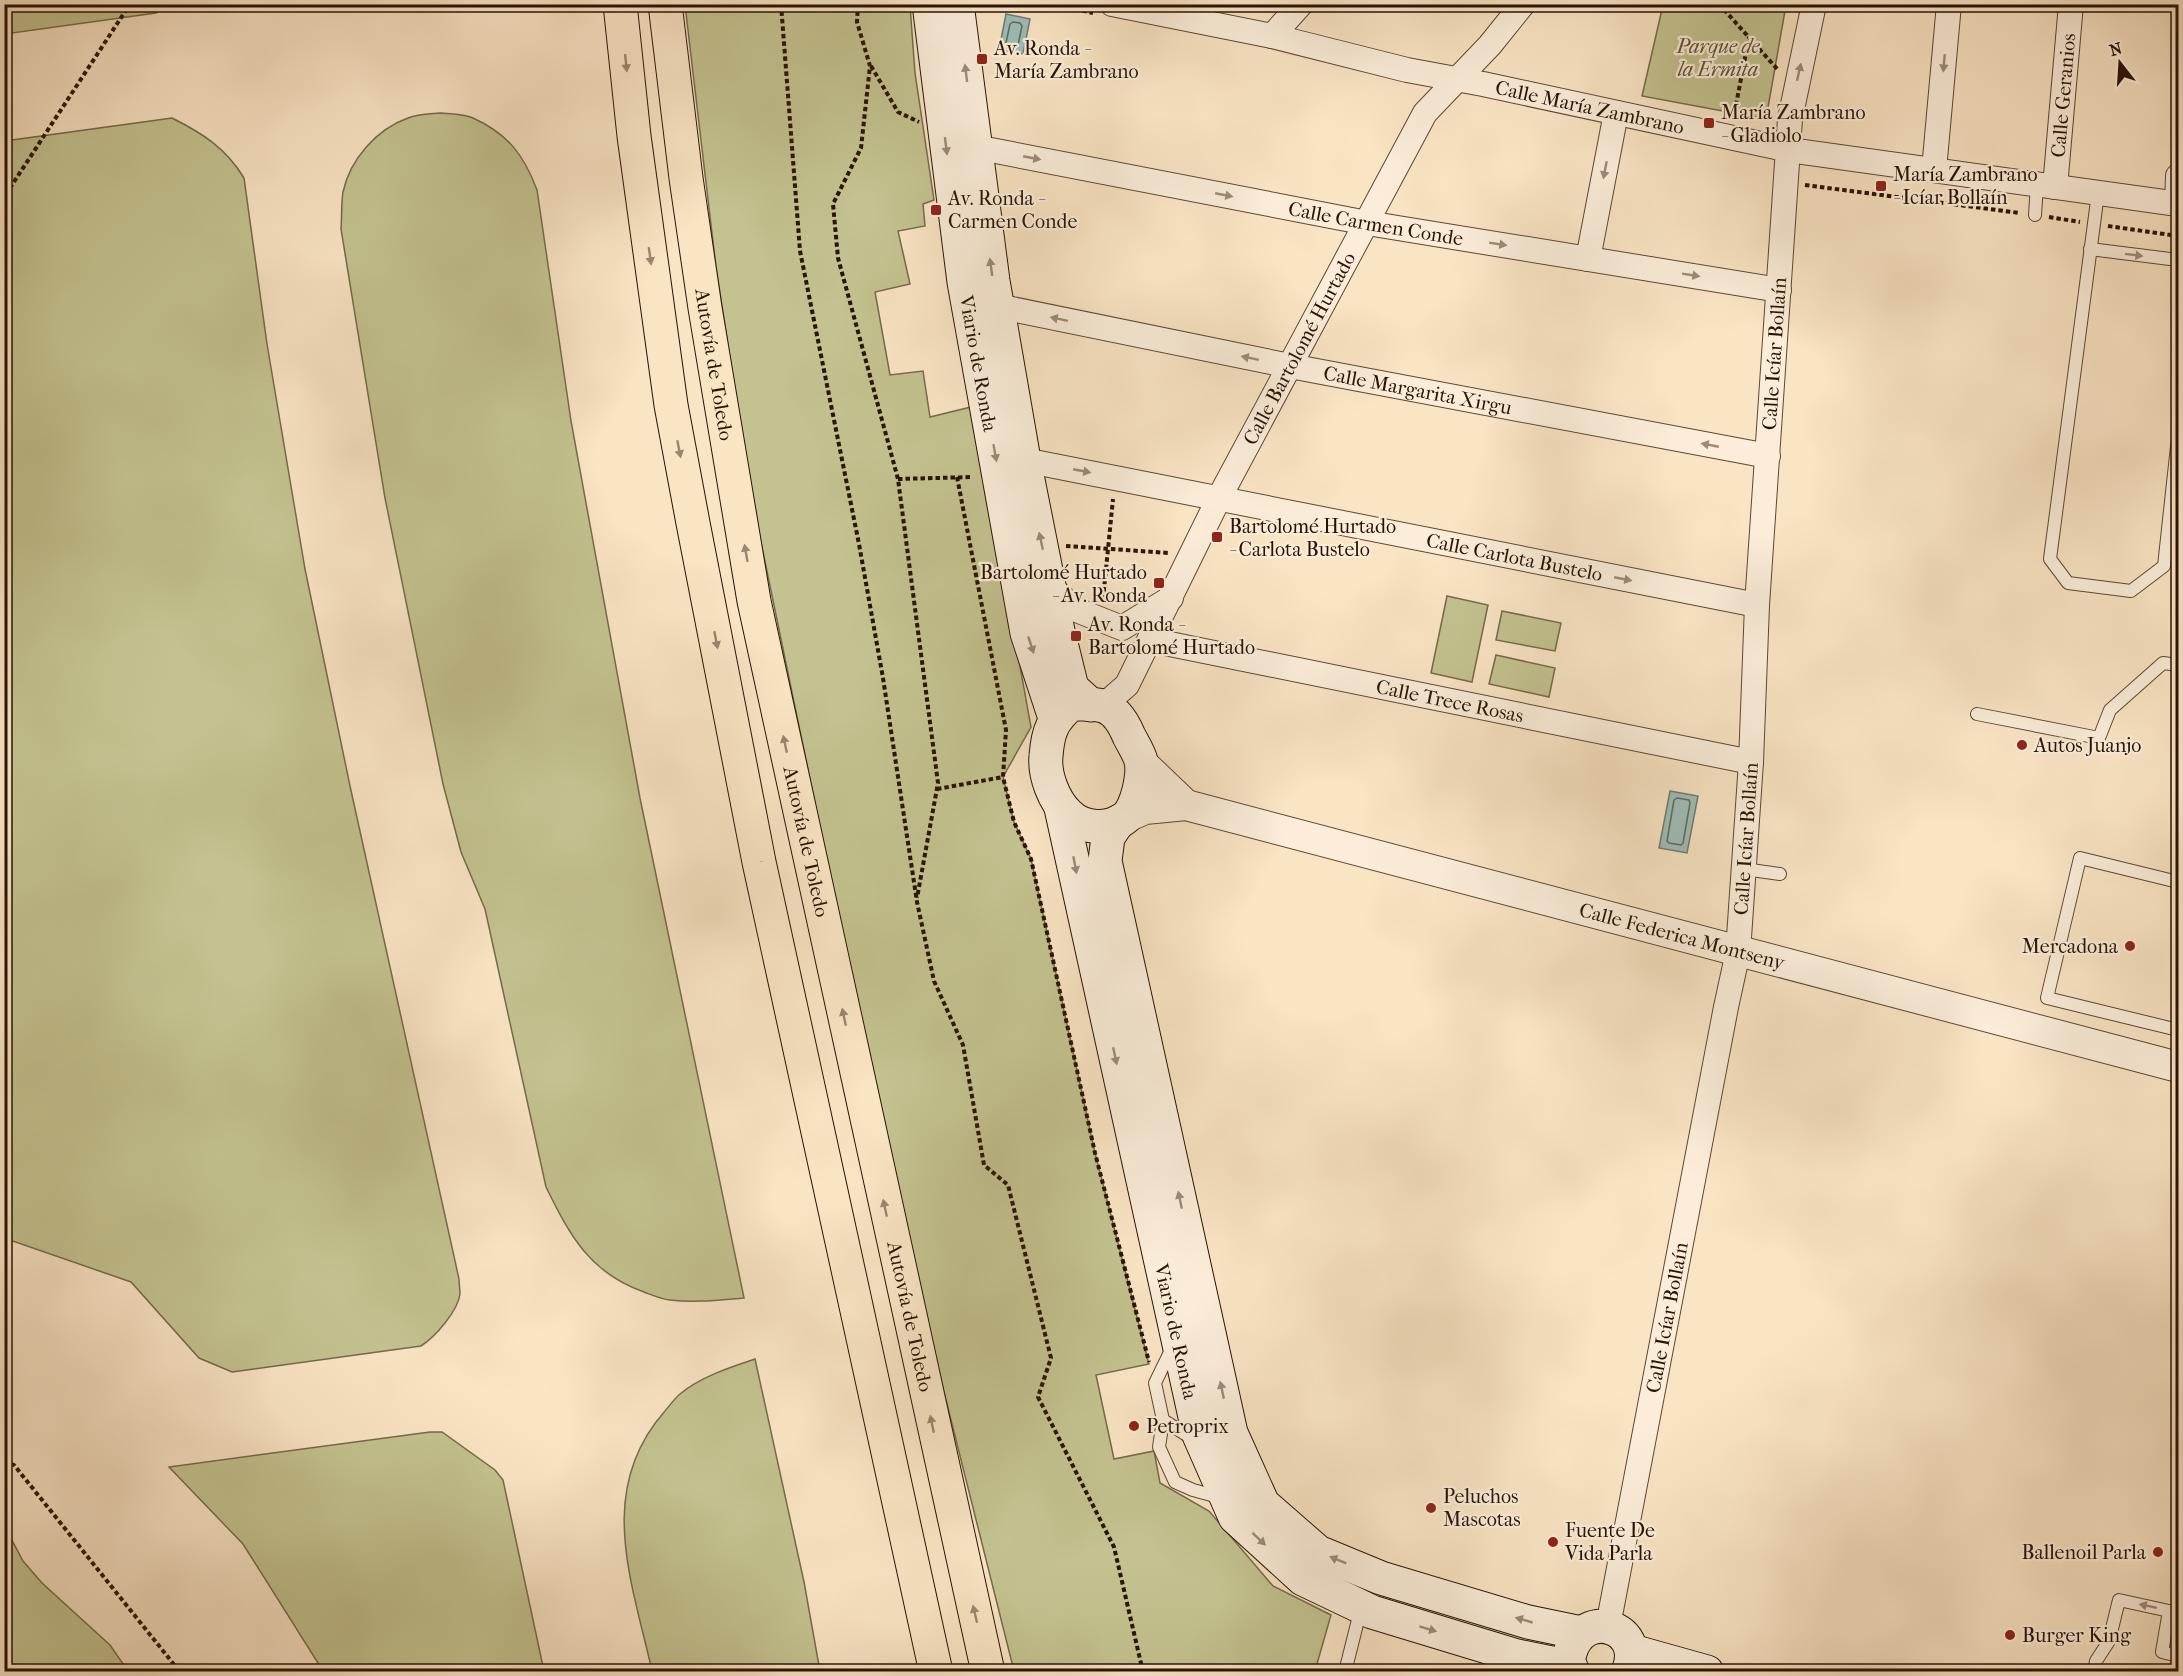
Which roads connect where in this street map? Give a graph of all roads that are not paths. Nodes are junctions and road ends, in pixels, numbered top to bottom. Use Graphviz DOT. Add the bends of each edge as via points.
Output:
graph roads {
  1 [pos="620,4"];
  2 [pos="665,4"];
  3 [pos="929,4"];
  4 [pos="957,4"];
  5 [pos="1112,4"];
  6 [pos="1301,4"];
  7 [pos="1523,4"];
  8 [pos="1814,4"];
  9 [pos="1949,4"];
  10 [pos="2071,4"];
  11 [pos="1272,36"];
  12 [pos="1456,80"];
  13 [pos="1616,113"];
  14 [pos="975,147"];
  15 [pos="1789,150"];
  16 [pos="1934,170"];
  17 [pos="2178,176"];
  18 [pos="2046,185"];
  19 [pos="2098,193"];
  20 [pos="2178,204"];
  21 [pos="2035,215"];
  22 [pos="1367,223"];
  23 [pos="2090,249"];
  24 [pos="1588,259"];
  25 [pos="2178,260"];
  26 [pos="1779,290"];
  27 [pos="997,306"];
  28 [pos="1290,366"];
  29 [pos="2178,437"];
  30 [pos="1768,456"];
  31 [pos="1012,468"];
  32 [pos="1219,498"];
  33 [pos="1050,586"];
  34 [pos="1171,598"];
  35 [pos="1758,605"];
  36 [pos="1150,640"];
  37 [pos="2178,665"];
  38 [pos="1127,685"];
  39 [pos="1097,705"];
  40 [pos="1977,714"];
  41 [pos="1055,718"];
  42 [pos="1127,730"];
  43 [pos="1141,762"];
  44 [pos="1751,762"];
  45 [pos="1186,806"];
  46 [pos="1061,808"];
  47 [pos="1122,819"];
  48 [pos="1744,869"];
  49 [pos="1780,874"];
  50 [pos="2178,882"];
  51 [pos="1738,952"];
  52 [pos="2178,1030"];
  53 [pos="2178,1067"];
  54 [pos="1177,1337"];
  55 [pos="1163,1420"];
  56 [pos="1203,1445"];
  57 [pos="1227,1500"];
  58 [pos="1361,1607"];
  59 [pos="1594,1630"];
  60 [pos="2178,1656"];
  61 [pos="1630,1661"];
  62 [pos="1573,1669"];
  63 [pos="936,1671"];
  64 [pos="988,1671"];
  65 [pos="1345,1671"];
  66 [pos="1707,1671"];
  67 [pos="2094,1671"];
  1 -- 63 [label="highway, one-way" via="633,136 669,393 691,512 759,862"];
  64 -- 2 [label="highway, Autovía de Toledo, one-way" via="754,602 700,276"];
  3 -- 31 [label="main road, Viario de Ronda, one-way" via="963,282"];
  14 -- 4 [label="main road, Viario de Ronda, one-way"];
  5 -- 11 [label="street, Calle María Zambrano"];
  6 -- 11 [label="street"];
  7 -- 12 [label="street, Calle Bartolomé Hurtado"];
  15 -- 8 [label="street, Calle Icíar Bollaín, one-way" via="1790,119"];
  9 -- 16 [label="street, one-way"];
  10 -- 18 [label="street, Calle Geranios"];
  11 -- 12 [label="street, Calle María Zambrano"];
  12 -- 13 [label="street, Calle María Zambrano"];
  12 -- 22 [label="street, Calle Bartolomé Hurtado" via="1425,113"];
  13 -- 15 [label="street, Calle María Zambrano"];
  13 -- 24 [label="street, one-way"];
  14 -- 22 [label="street, Calle Carmen Conde, one-way"];
  27 -- 14 [label="main road, Viario de Ronda, one-way"];
  15 -- 16 [label="street, Calle María Zambrano"];
  15 -- 26 [label="street, Calle Icíar Bollaín"];
  16 -- 18 [label="street, Calle María Zambrano"];
  17 -- 20 [label="street"];
  18 -- 19 [label="street, Calle María Zambrano"];
  18 -- 21 [label="lane"];
  19 -- 20 [label="street, Calle María Zambrano"];
  19 -- 23 [label="lane"];
  22 -- 24 [label="street, Calle Carmen Conde, one-way"];
  22 -- 28 [label="street, Calle Bartolomé Hurtado"];
  23 -- 25 [label="lane, one-way"];
  23 -- 29 [label="lane" via="2050,559 2068,583 2131,591 2164,566"];
  24 -- 26 [label="street, Calle Carmen Conde, one-way"];
  26 -- 30 [label="street, Calle Icíar Bollaín"];
  28 -- 27 [label="street, Calle Margarita Xirgu, one-way"];
  27 -- 31 [label="main road, Viario de Ronda"];
  30 -- 28 [label="street, Calle Margarita Xirgu, one-way"];
  28 -- 32 [label="street, Calle Bartolomé Hurtado"];
  30 -- 35 [label="street, Calle Icíar Bollaín"];
  31 -- 32 [label="street, Calle Carlota Bustelo, one-way" via="1115,478"];
  33 -- 31 [label="main road, Viario de Ronda, one-way" via="1041,544"];
  31 -- 41 [label="main road, Viario de Ronda, one-way" via="1028,633"];
  32 -- 34 [label="street, Calle Bartolomé Hurtado"];
  32 -- 35 [label="street, Calle Carlota Bustelo, one-way"];
  33 -- 34 [label="street" via="1074,609 1122,628"];
  33 -- 39 [label="main road, Viario de Ronda" via="1072,688"];
  34 -- 36 [label="street, Calle Bartolomé Hurtado"];
  35 -- 44 [label="street, Calle Icíar Bollaín"];
  36 -- 38 [label="street, Calle Bartolomé Hurtado"];
  36 -- 44 [label="street, Calle Trece Rosas"];
  37 -- 40 [label="lane" via="2163,663 2110,710 2099,738"];
  38 -- 39 [label="street, Calle Bartolomé Hurtado"];
  38 -- 42 [label="street, Calle Bartolomé Hurtado"];
  39 -- 41 [label="main road" via="1071,704"];
  39 -- 42 [label="main road" via="1118,716"];
  41 -- 46 [label="main road" via="1047,740 1045,766"];
  42 -- 43 [label="main road"];
  43 -- 45 [label="street, Calle Federica Montseny"];
  43 -- 47 [label="main road" via="1135,804"];
  44 -- 48 [label="street, Calle Icíar Bollaín"];
  45 -- 47 [label="street, Calle Federica Montseny" via="1145,809"];
  45 -- 51 [label="street, Calle Federica Montseny"];
  46 -- 47 [label="main road" via="1075,822 1100,827"];
  46 -- 54 [label="main road, Viario de Ronda, one-way"];
  59 -- 47 [label="main road, Viario de Ronda, one-way" via="1528,1622 1371,1574 1318,1552 1263,1504 1231,1433 1105,861 1108,837"];
  48 -- 49 [label="lane"];
  48 -- 51 [label="street, Calle Icíar Bollaín"];
  50 -- 52 [label="lane" via="2080,858 2047,998"];
  51 -- 53 [label="street, Calle Federica Montseny"];
  51 -- 59 [label="street, Calle Icíar Bollaín"];
  54 -- 55 [label="lane" via="1155,1383"];
  54 -- 56 [label="main road, Viario de Ronda"];
  55 -- 56 [label="lane"];
  55 -- 57 [label="lane" via="1159,1447 1175,1482"];
  56 -- 57 [label="main road, Viario de Ronda"];
  57 -- 58 [label="main road, Viario de Ronda, one-way" via="1235,1517 1303,1579"];
  58 -- 62 [label="main road, Viario de Ronda, one-way" via="1517,1656"];
  58 -- 65 [label="lane"];
  59 -- 61 [label="main road" via="1619,1631 1627,1640"];
  59 -- 62 [label="main road" via="1573,1643"];
  60 -- 67 [label="lane, one-way" via="2162,1652 2169,1611 2119,1600 2109,1641 2096,1660"];
  61 -- 66 [label="main road"];
}
